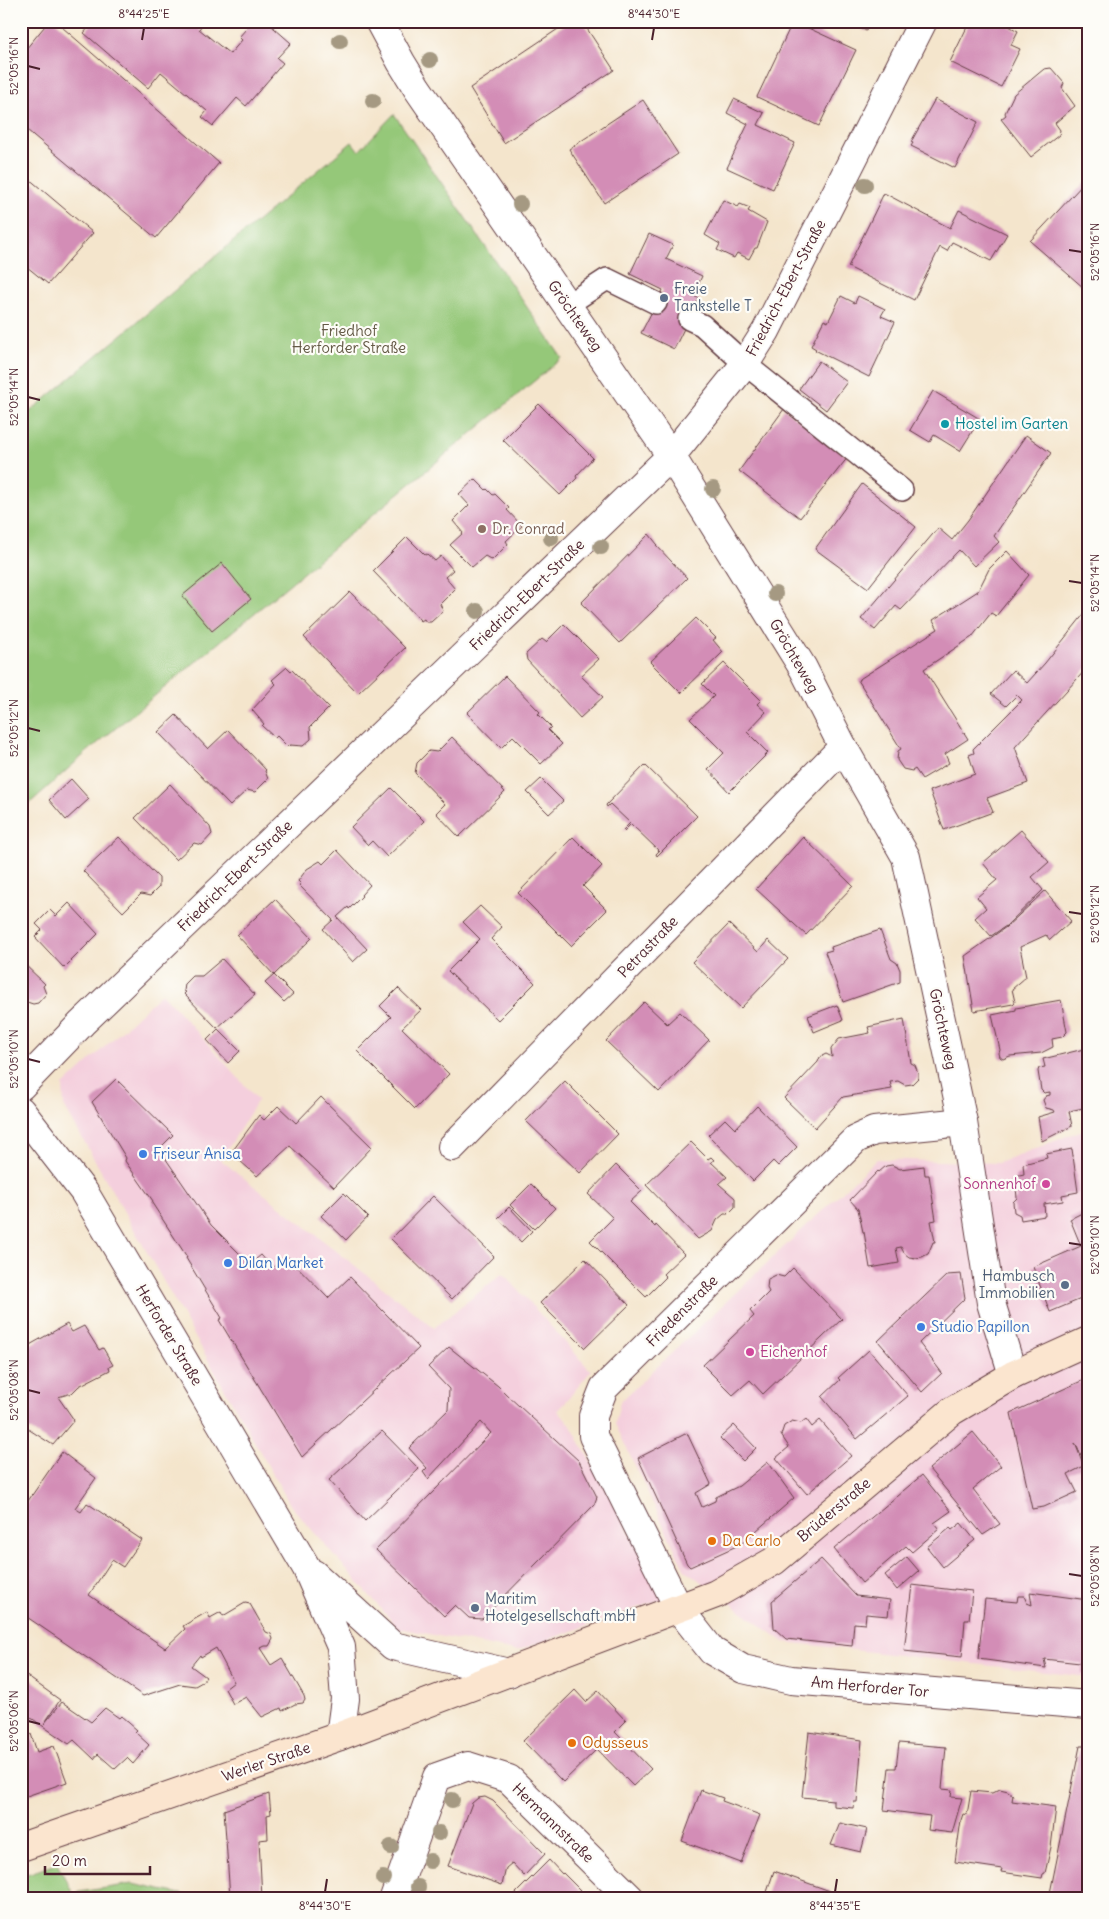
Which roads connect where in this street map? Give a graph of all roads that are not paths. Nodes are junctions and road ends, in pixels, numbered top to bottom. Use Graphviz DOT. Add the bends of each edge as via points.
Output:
graph roads {
  1 [pos="379,21"];
  2 [pos="923,21"];
  3 [pos="656,303"];
  4 [pos="567,305"];
  5 [pos="689,319"];
  6 [pos="745,364"];
  7 [pos="671,456"];
  8 [pos="902,490"];
  9 [pos="843,747"];
  10 [pos="21,1086"];
  11 [pos="21,1111"];
  12 [pos="963,1122"];
  13 [pos="452,1147"];
  14 [pos="1088,1341"];
  15 [pos="1013,1375"];
  16 [pos="306,1567"];
  17 [pos="679,1609"];
  18 [pos="509,1673"];
  19 [pos="1088,1706"];
  20 [pos="340,1736"];
  21 [pos="21,1847"];
  22 [pos="394,1898"];
  23 [pos="630,1898"];
  1 -- 4 [label="street, Gröchteweg" via="417,88"];
  2 -- 6 [label="street, Friedrich-Ebert-Straße" via="766,330"];
  3 -- 4 [label="lane" via="607,279"];
  4 -- 7 [label="street, Gröchteweg"];
  5 -- 6 [label="lane" via="702,325"];
  6 -- 7 [label="street, Friedrich-Ebert-Straße"];
  6 -- 8 [label="lane"];
  7 -- 9 [label="street, Gröchteweg" via="803,668"];
  7 -- 10 [label="street, Friedrich-Ebert-Straße" via="89,1016"];
  9 -- 12 [label="street, Gröchteweg" via="906,857"];
  9 -- 13 [label="street, Petrastraße"];
  11 -- 16 [label="street, Herforder Straße" via="84,1192"];
  12 -- 15 [label="street, Gröchteweg" via="990,1302"];
  12 -- 17 [label="street, Friedenstraße" via="874,1131 856,1139 604,1388 592,1416 593,1436"];
  14 -- 15 [label="main road, Brüderstraße"];
  15 -- 17 [label="main road, Brüderstraße" via="952,1411 774,1560 716,1594"];
  16 -- 18 [label="street, Herforder Straße" via="393,1646"];
  16 -- 20 [label="street, Herforder Straße" via="341,1647 346,1699"];
  17 -- 18 [label="main road, Brüderstraße"];
  17 -- 19 [label="street, Am Herforder Tor" via="712,1651 743,1670 791,1680"];
  18 -- 20 [label="main road, Werler Straße"];
  20 -- 21 [label="main road, Werler Straße"];
  22 -- 23 [label="street, Hermannstraße" via="438,1777 468,1766 509,1779"];
}
